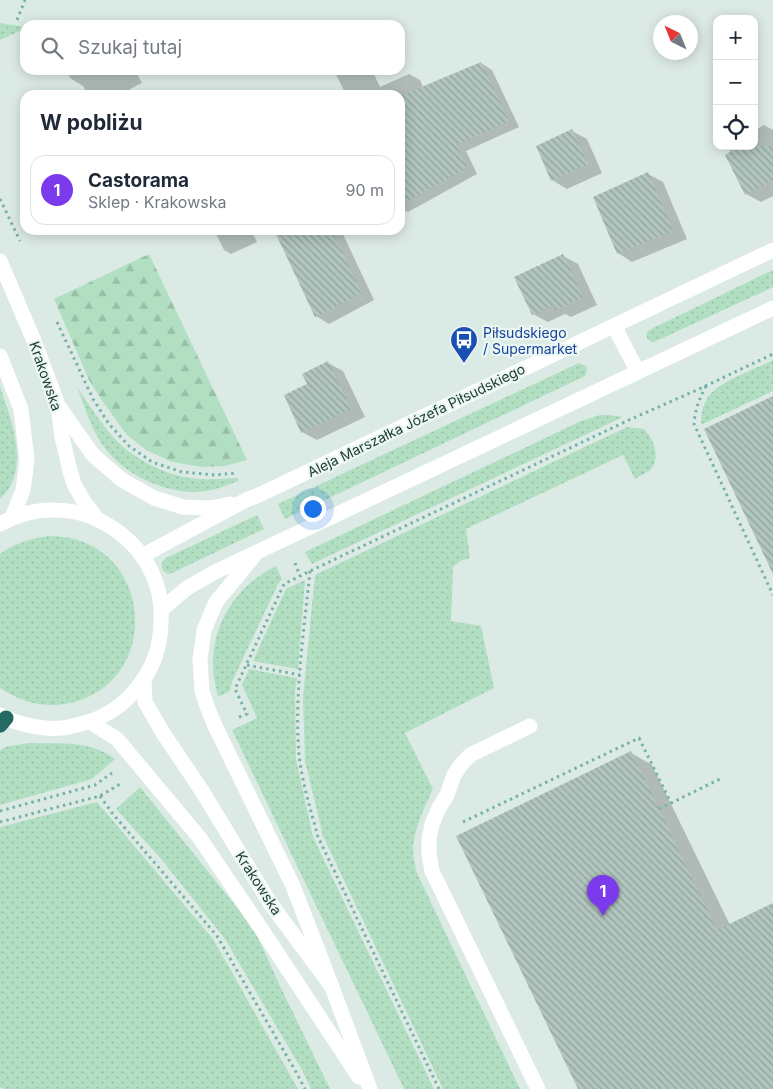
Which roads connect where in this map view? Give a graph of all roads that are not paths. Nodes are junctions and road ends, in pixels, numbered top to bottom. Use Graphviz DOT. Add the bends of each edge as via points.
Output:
graph roads {
  1 [pos="773,250"];
  2 [pos="0,261"];
  3 [pos="773,308"];
  4 [pos="614,326"];
  5 [pos="0,356"];
  6 [pos="638,372"];
  7 [pos="58,405"];
  8 [pos="246,500"];
  9 [pos="98,519"];
  10 [pos="6,521"];
  11 [pos="257,553"];
  12 [pos="142,556"];
  13 [pos="162,609"];
  14 [pos="144,679"];
  15 [pos="2,719"];
  16 [pos="90,722"];
  17 [pos="530,726"];
  18 [pos="332,987"];
  19 [pos="368,1089"];
  20 [pos="538,1089"];
  1 -- 4 [label="street, Aleja Marszałka Józefa Piłsudskiego"];
  2 -- 7 [label="street, Krakowska"];
  3 -- 6 [label="street"];
  4 -- 6 [label="street"];
  4 -- 8 [label="street, Aleja Marszałka Józefa Piłsudskiego"];
  5 -- 10 [label="street" via="21,409 27,460 23,490"];
  6 -- 11 [label="street"];
  7 -- 8 [label="street" via="93,455 122,480 154,498 184,507 210,508"];
  7 -- 9 [label="street, Krakowska" via="74,484"];
  8 -- 12 [label="street, Aleja Marszałka Józefa Piłsudskiego"];
  9 -- 10 [label="street" via="54,510 33,512"];
  9 -- 12 [label="street" via="122,534"];
  11 -- 13 [label="street" via="187,588"];
  11 -- 18 [label="street" via="216,602 204,630 200,660 202,691 216,728 293,886"];
  12 -- 13 [label="street" via="152,573"];
  13 -- 14 [label="street" via="161,634 155,658"];
  14 -- 16 [label="street" via="129,698"];
  14 -- 18 [label="street, Krakowska" via="144,702 270,903"];
  15 -- 16 [label="street" via="34,727 62,728"];
  16 -- 19 [label="street, Krakowska" via="117,739 199,838"];
  17 -- 20 [label="street" via="470,755 460,766 432,824 429,854 432,871"];
  18 -- 19 [label="street, Krakowska"];
}
